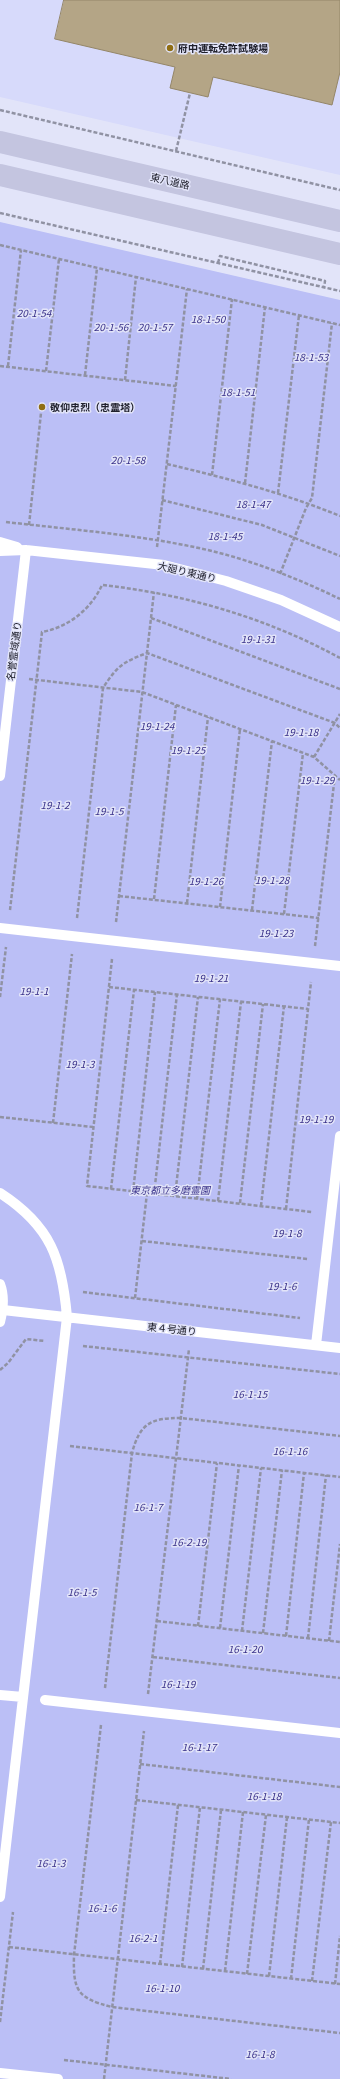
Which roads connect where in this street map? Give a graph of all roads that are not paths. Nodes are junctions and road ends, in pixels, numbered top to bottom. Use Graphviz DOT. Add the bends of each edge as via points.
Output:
graph roads {
  1 [pos="0,142"];
  2 [pos="0,175"];
  3 [pos="340,220"];
  4 [pos="340,254"];
  5 [pos="0,542"];
  6 [pos="26,550"];
  7 [pos="0,551"];
  8 [pos="340,628"];
  9 [pos="0,776"];
  10 [pos="4,929"];
  11 [pos="340,966"];
  12 [pos="340,1136"];
  13 [pos="0,1194"];
  14 [pos="0,1284"];
  15 [pos="3,1310"];
  16 [pos="67,1317"];
  17 [pos="0,1322"];
  18 [pos="316,1345"];
  19 [pos="340,1348"];
  20 [pos="0,1695"];
  21 [pos="23,1697"];
  22 [pos="46,1700"];
  23 [pos="340,1733"];
  24 [pos="0,1897"];
  25 [pos="0,2072"];
  26 [pos="58,2079"];
  1 -- 3 [label="main road, 東八道路"];
  2 -- 4 [label="main road"];
  5 -- 6 [label="lane, 大廻り東通り"];
  6 -- 7 [label="lane, 大廻り東通り"];
  6 -- 8 [label="lane, 大廻り東通り" via="155,564 226,581 281,600"];
  6 -- 9 [label="lane, 名誉霊域通り"];
  10 -- 11 [label="lane"];
  12 -- 18 [label="lane"];
  13 -- 16 [label="lane" via="32,1218 46,1235 61,1273"];
  14 -- 15 [label="lane"];
  15 -- 16 [label="lane, 東４号通り"];
  15 -- 17 [label="lane"];
  16 -- 18 [label="lane, 東４号通り"];
  16 -- 21 [label="lane"];
  18 -- 19 [label="lane, 東４号通り"];
  20 -- 21 [label="lane"];
  21 -- 24 [label="lane"];
  22 -- 23 [label="lane"];
  25 -- 26 [label="lane"];
}
